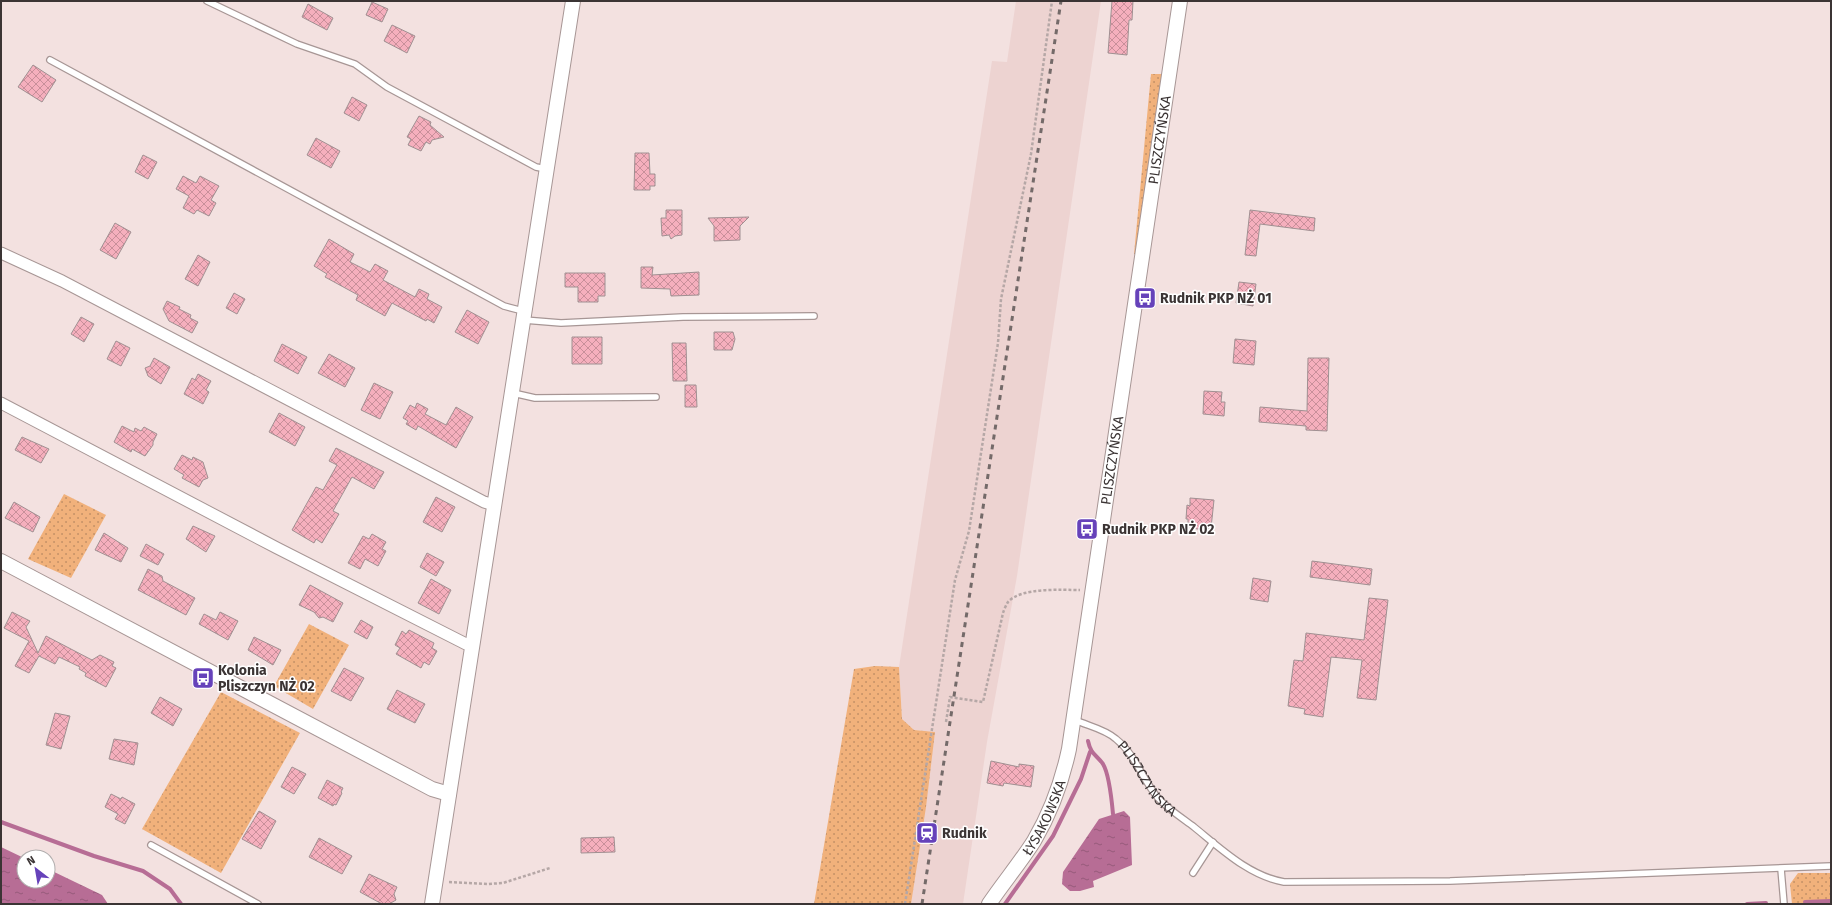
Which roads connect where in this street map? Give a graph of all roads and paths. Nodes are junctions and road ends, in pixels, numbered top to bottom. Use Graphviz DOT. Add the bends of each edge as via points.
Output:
graph roads {
  1 [pos="207,1"];
  2 [pos="573,1"];
  3 [pos="1052,1"];
  4 [pos="1180,1"];
  5 [pos="50,60"];
  6 [pos="546,169"];
  7 [pos="1,253"];
  8 [pos="523,315"];
  9 [pos="814,316"];
  10 [pos="511,393"];
  11 [pos="656,397"];
  12 [pos="1,403"];
  13 [pos="494,505"];
  14 [pos="1,561"];
  15 [pos="1093,590"];
  16 [pos="473,646"];
  17 [pos="1075,720"];
  18 [pos="946,722"];
  19 [pos="449,794"];
  20 [pos="1213,842"];
  21 [pos="152,845"];
  22 [pos="1831,866"];
  23 [pos="550,868"];
  24 [pos="1781,869"];
  25 [pos="1193,873"];
  26 [pos="435,880"];
  27 [pos="258,904"];
  28 [pos="432,904"];
  29 [pos="906,904"];
  30 [pos="989,904"];
  31 [pos="1784,904"];
  1 -- 6 [label="lane" via="297,44 355,64 387,87 536,167"];
  2 -- 6 [label="street"];
  3 -- 29 [label="path" via="1032,154 1001,299 998,343 969,531 955,580"];
  4 -- 15 [label="street, PLISZCZYŃSKA"];
  5 -- 8 [label="lane"];
  6 -- 8 [label="street"];
  7 -- 13 [label="street" via="62,281"];
  8 -- 9 [label="lane" via="561,323 683,317"];
  8 -- 10 [label="street"];
  10 -- 11 [label="lane" via="535,398"];
  10 -- 13 [label="street"];
  12 -- 16 [label="street" via="277,548"];
  13 -- 16 [label="street"];
  14 -- 19 [label="street" via="428,787"];
  15 -- 17 [label="street, PLISZCZYŃSKA"];
  15 -- 18 [label="path" via="1038,590 1023,594 1009,602 1003,614 983,702 950,697"];
  16 -- 19 [label="street"];
  17 -- 20 [label="lane, PLISZCZYŃSKA" via="1109,733 1124,745 1158,798"];
  17 -- 30 [label="street, ŁYSAKOWSKA" via="1065,768 1048,815 1033,842"];
  19 -- 26 [label="street"];
  20 -- 24 [label="lane, PLISZCZYŃSKA" via="1244,865 1262,875 1284,882 1442,881"];
  20 -- 25 [label="lane"];
  21 -- 27 [label="lane"];
  22 -- 24 [label="lane, PLISZCZYŃSKA"];
  23 -- 26 [label="path" via="503,883"];
  24 -- 31 [label="lane"];
  26 -- 28 [label="street"];
}
